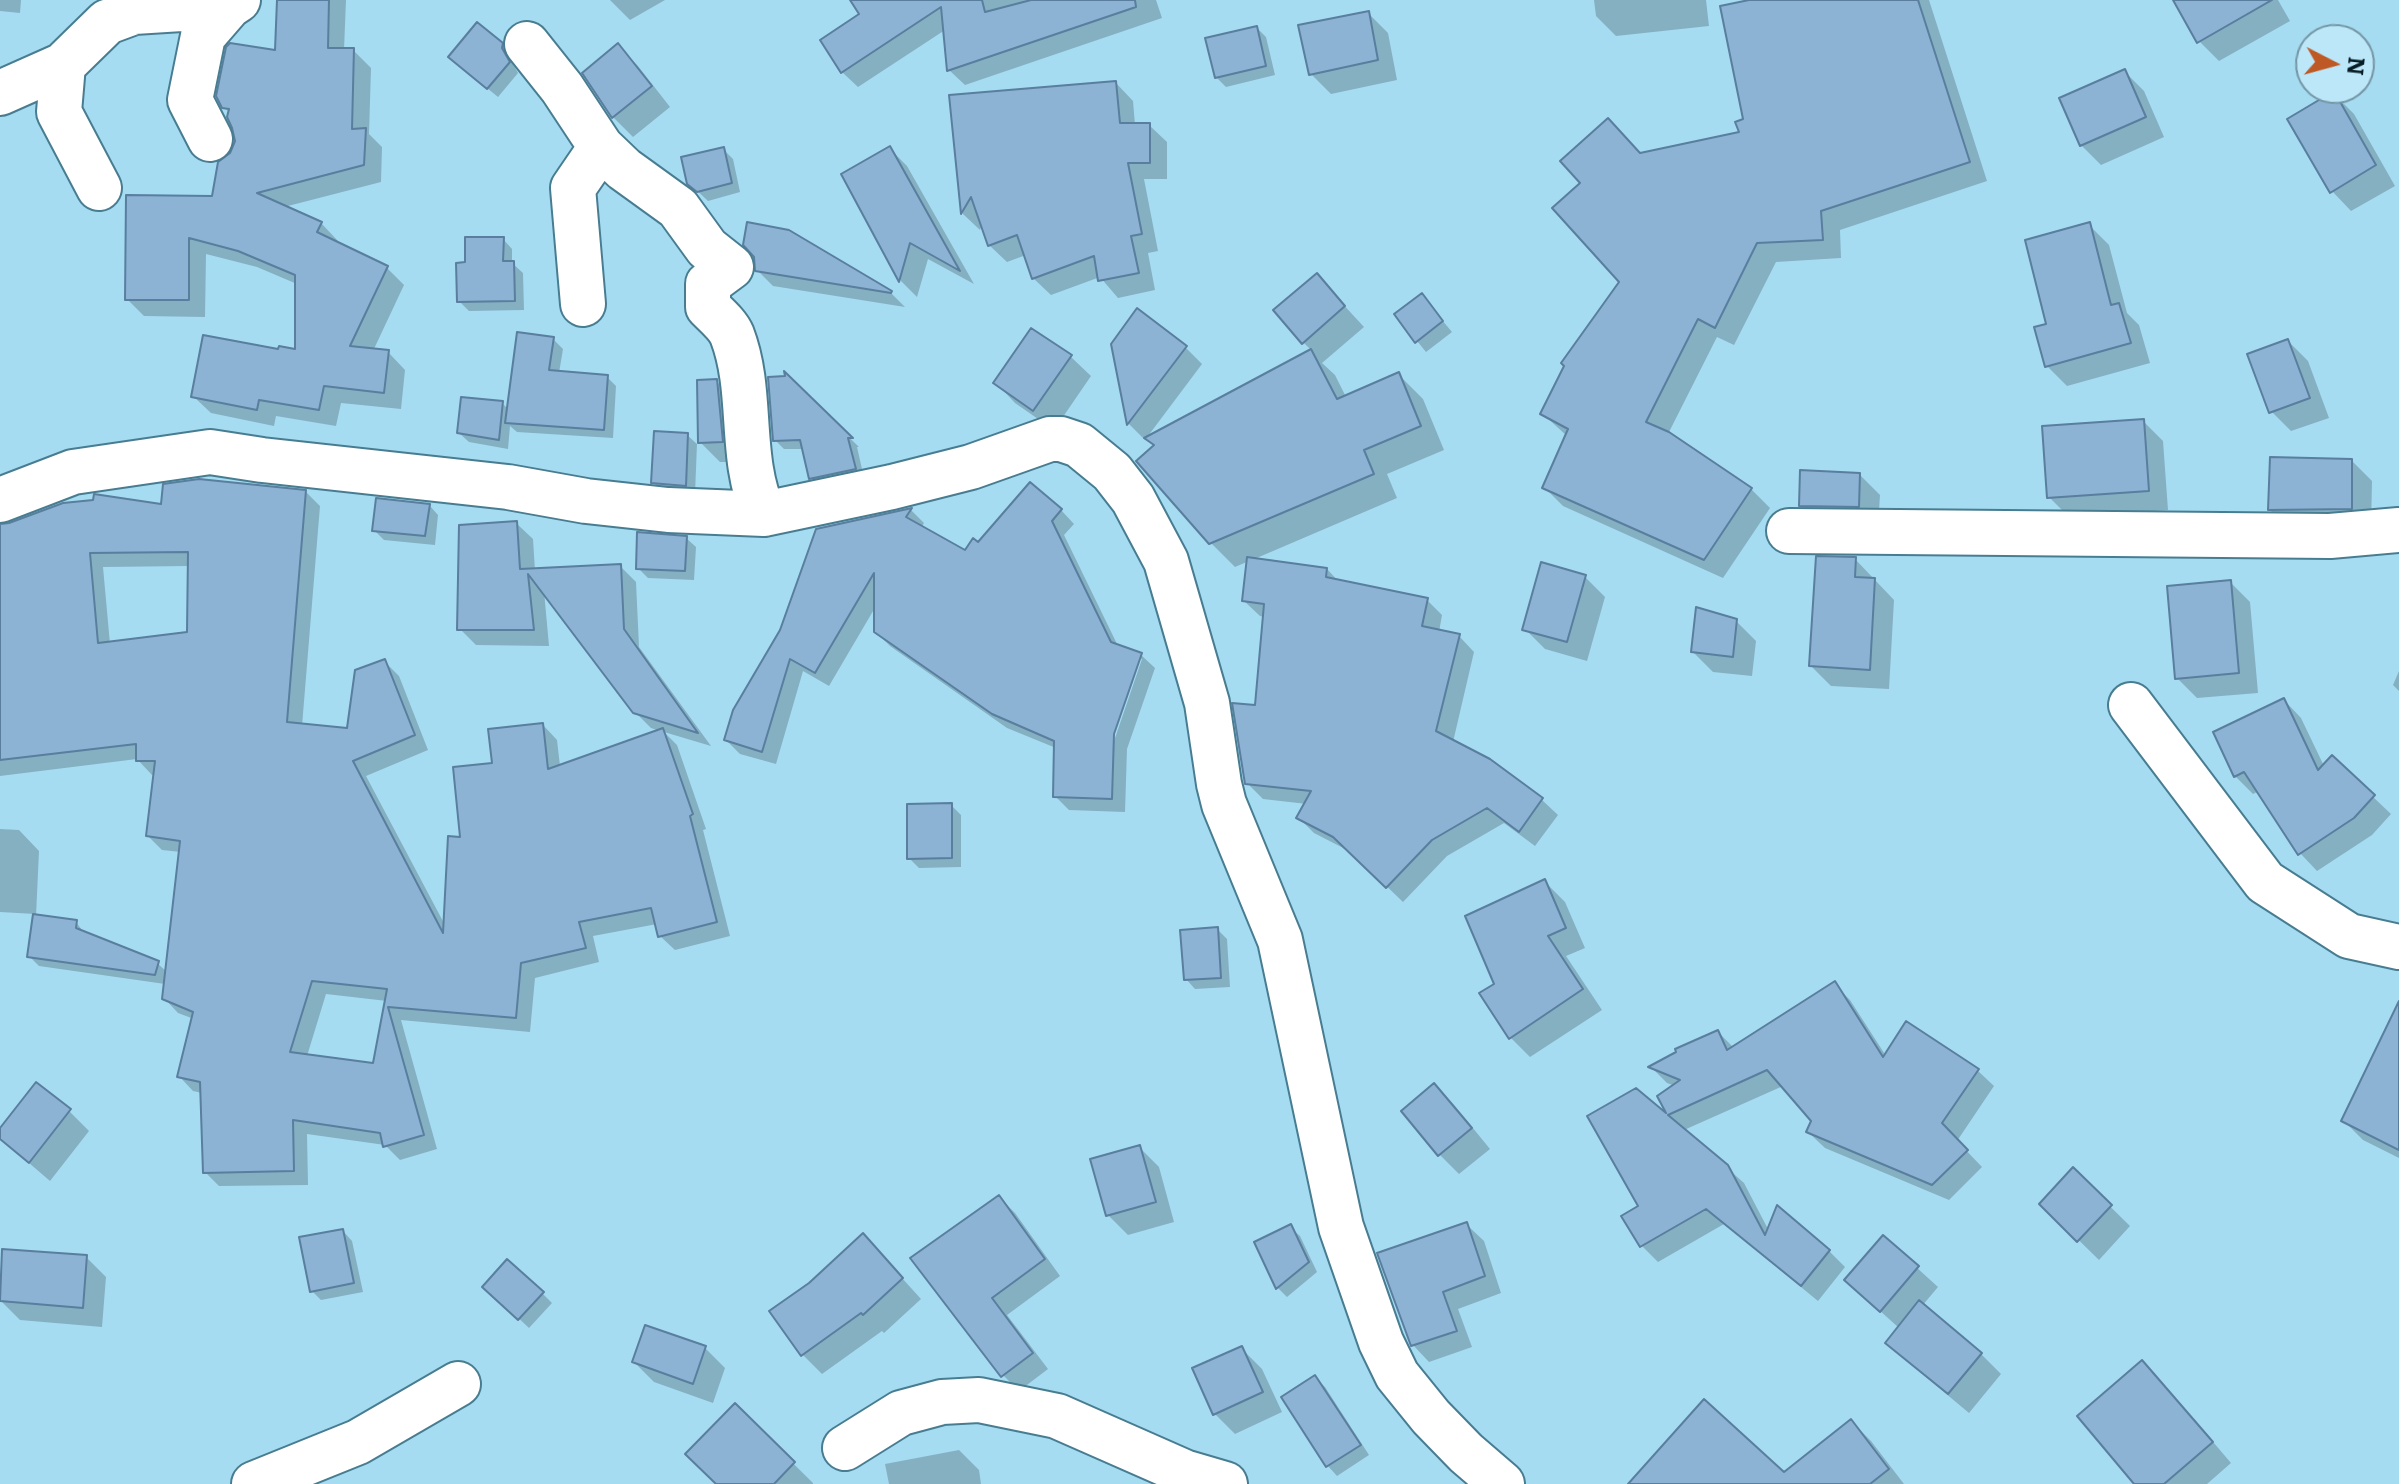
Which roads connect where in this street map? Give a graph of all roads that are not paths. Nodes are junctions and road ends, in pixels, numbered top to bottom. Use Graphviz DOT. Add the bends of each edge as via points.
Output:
graph roads {
  1 [pos="233,3"];
  2 [pos="108,11"];
  3 [pos="527,44"];
  4 [pos="63,65"];
  5 [pos="0,93"];
  6 [pos="210,139"];
  7 [pos="601,147"];
  8 [pos="99,188"];
  9 [pos="583,304"];
  10 [pos="0,500"];
  11 [pos="764,514"];
  12 [pos="2399,530"];
  13 [pos="1789,531"];
  14 [pos="2131,705"];
  15 [pos="2399,947"];
  16 [pos="458,1384"];
  17 [pos="845,1448"];
  18 [pos="254,1484"];
  19 [pos="1225,1484"];
  20 [pos="1502,1484"];
  1 -- 2 [label="street"];
  1 -- 6 [label="street" via="203,36 190,100"];
  2 -- 4 [label="street"];
  3 -- 7 [label="street"];
  4 -- 5 [label="street"];
  4 -- 8 [label="street" via="59,112"];
  7 -- 9 [label="street" via="573,188"];
  7 -- 11 [label="street" via="678,208 707,248 731,267 708,284 708,307 731,332 743,378 756,498"];
  10 -- 11 [label="street" via="73,472 210,452 586,501"];
  11 -- 20 [label="street" via="971,467 1050,439 1079,445 1121,482 1166,561 1207,703 1224,804 1280,940 1341,1227 1381,1342 1397,1375 1431,1417"];
  12 -- 13 [label="street" via="2330,536"];
  14 -- 15 [label="street" via="2265,882 2349,936"];
  16 -- 18 [label="street" via="358,1442"];
  17 -- 19 [label="street" via="901,1413 942,1402 979,1400 1057,1416 1184,1472"];
}
